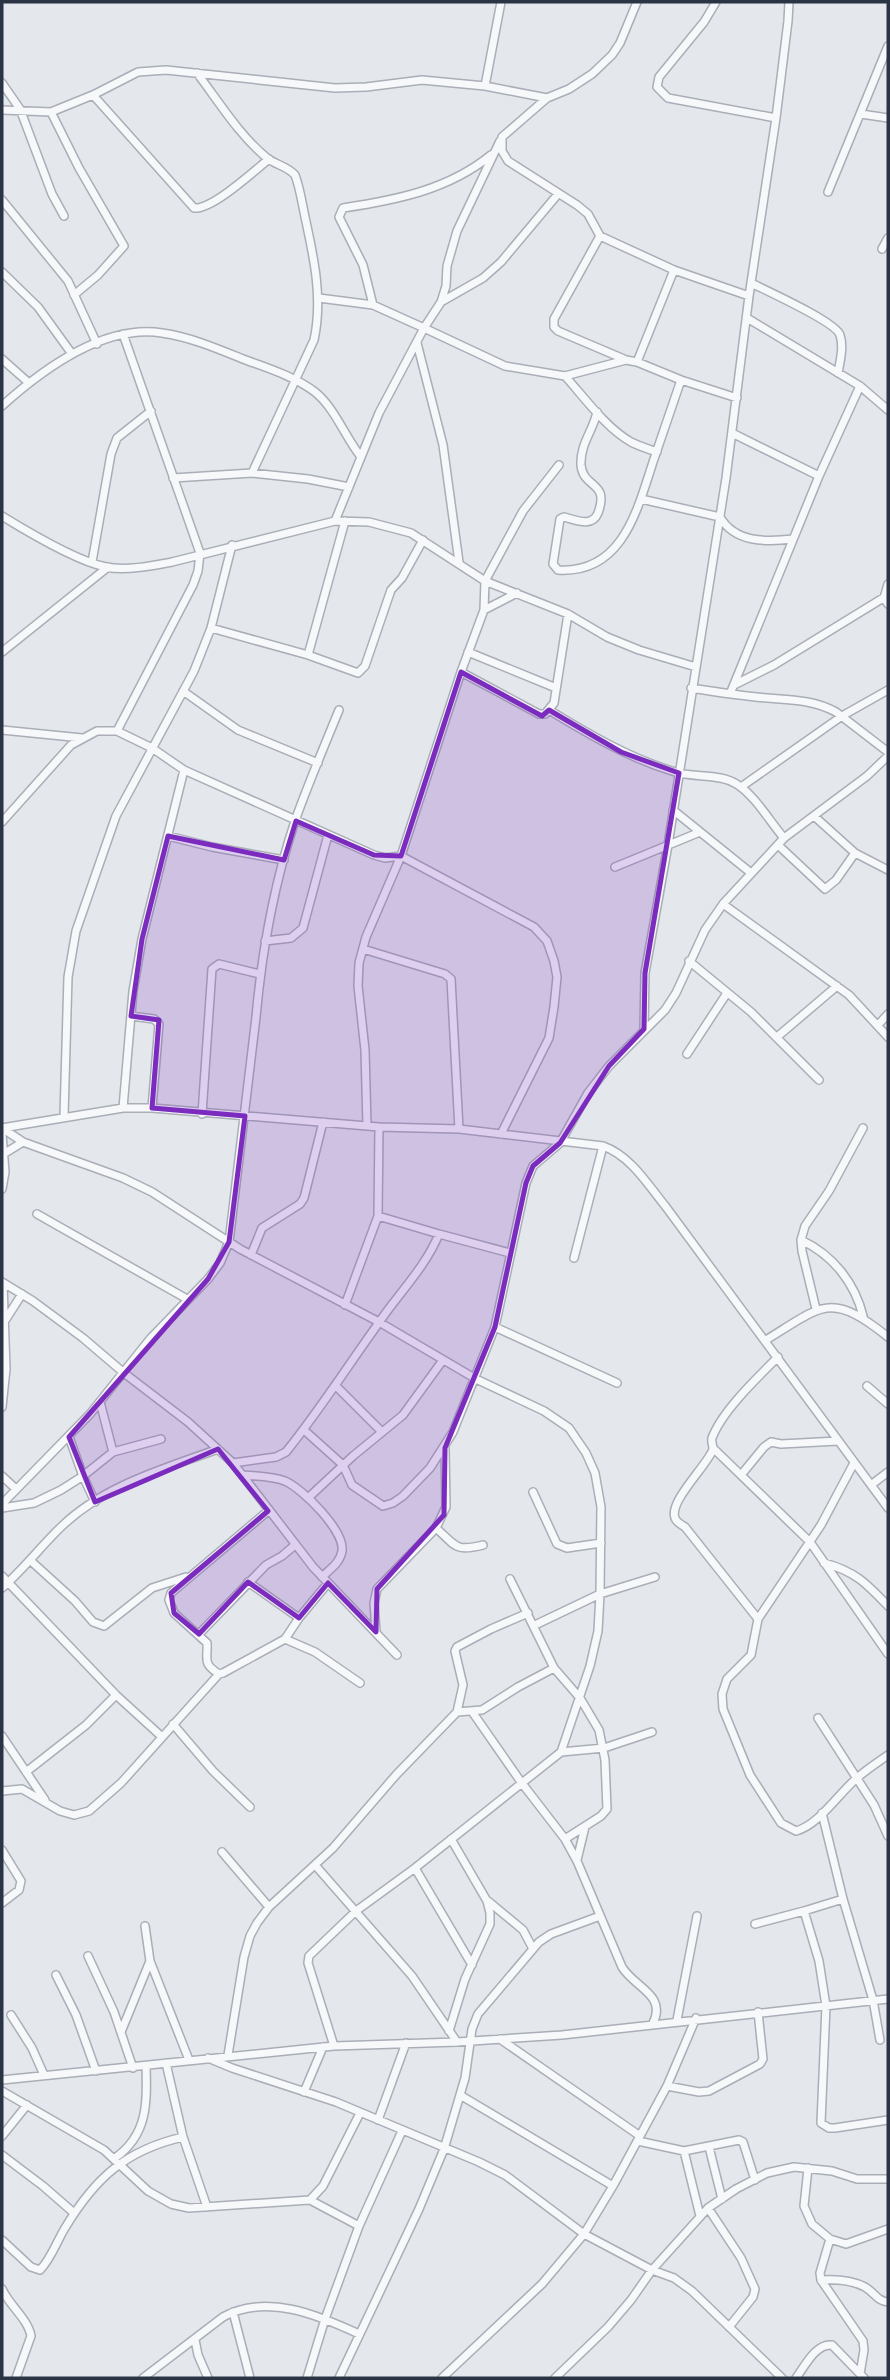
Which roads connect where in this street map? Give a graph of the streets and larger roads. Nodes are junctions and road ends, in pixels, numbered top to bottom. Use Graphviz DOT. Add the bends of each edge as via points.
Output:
graph roads {
  1 [pos="501,2"];
  2 [pos="637,2"];
  3 [pos="716,2"];
  4 [pos="789,2"];
  5 [pos="888,46"];
  6 [pos="197,73"];
  7 [pos="2,83"];
  8 [pos="485,86"];
  9 [pos="93,95"];
  10 [pos="547,98"];
  11 [pos="20,109"];
  12 [pos="2,110"];
  13 [pos="51,112"];
  14 [pos="861,114"];
  15 [pos="776,118"];
  16 [pos="888,118"];
  17 [pos="502,137"];
  18 [pos="495,152"];
  19 [pos="269,159"];
  20 [pos="828,192"];
  21 [pos="558,194"];
  22 [pos="2,200"];
  23 [pos="64,216"];
  24 [pos="600,236"];
  25 [pos="888,238"];
  26 [pos="882,249"];
  27 [pos="674,270"];
  28 [pos="2,272"];
  29 [pos="751,283"];
  30 [pos="74,295"];
  31 [pos="749,296"];
  32 [pos="319,298"];
  33 [pos="441,302"];
  34 [pos="373,305"];
  35 [pos="747,318"];
  36 [pos="424,328"];
  37 [pos="123,334"];
  38 [pos="417,343"];
  39 [pos="97,344"];
  40 [pos="72,354"];
  41 [pos="2,359"];
  42 [pos="626,360"];
  43 [pos="637,362"];
  44 [pos="838,373"];
  45 [pos="565,376"];
  46 [pos="294,379"];
  47 [pos="681,380"];
  48 [pos="29,383"];
  49 [pos="860,386"];
  50 [pos="737,398"];
  51 [pos="2,406"];
  52 [pos="888,410"];
  53 [pos="151,411"];
  54 [pos="597,412"];
  55 [pos="732,433"];
  56 [pos="657,452"];
  57 [pos="361,457"];
  58 [pos="559,465"];
  59 [pos="252,472"];
  60 [pos="819,476"];
  61 [pos="173,478"];
  62 [pos="349,487"];
  63 [pos="641,499"];
  64 [pos="2,516"];
  65 [pos="720,517"];
  66 [pos="335,521"];
  67 [pos="345,521"];
  68 [pos="793,539"];
  69 [pos="423,540"];
  70 [pos="232,545"];
  71 [pos="200,553"];
  72 [pos="92,562"];
  73 [pos="459,562"];
  74 [pos="108,567"];
  75 [pos="485,581"];
  76 [pos="888,584"];
  77 [pos="517,593"];
  78 [pos="887,599"];
  79 [pos="484,610"];
  80 [pos="568,614"];
  81 [pos="211,628"];
  82 [pos="2,652"];
  83 [pos="468,652"];
  84 [pos="308,655"];
  85 [pos="696,667"];
  86 [pos="461,672"];
  87 [pos="733,685"];
  88 [pos="556,688"];
  89 [pos="691,688"];
  90 [pos="888,690"];
  91 [pos="183,691"];
  92 [pos="730,694"];
  93 [pos="339,710"];
  94 [pos="550,710"];
  95 [pos="842,716"];
  96 [pos="2,730"];
  97 [pos="117,731"];
  98 [pos="82,738"];
  99 [pos="152,748"];
  100 [pos="888,754"];
  101 [pos="318,763"];
  102 [pos="184,770"];
  103 [pos="679,773"];
  104 [pos="741,787"];
  105 [pos="673,810"];
  106 [pos="814,816"];
  107 [pos="2,821"];
  108 [pos="296,821"];
  109 [pos="700,832"];
  110 [pos="168,835"];
  111 [pos="328,835"];
  112 [pos="784,838"];
  113 [pos="668,845"];
  114 [pos="778,845"];
  115 [pos="855,853"];
  116 [pos="401,856"];
  117 [pos="284,860"];
  118 [pos="615,867"];
  119 [pos="888,870"];
  120 [pos="751,873"];
  121 [pos="723,904"];
  122 [pos="265,941"];
  123 [pos="363,949"];
  124 [pos="689,961"];
  125 [pos="260,974"];
  126 [pos="838,986"];
  127 [pos="727,993"];
  128 [pos="888,1014"];
  129 [pos="131,1016"];
  130 [pos="878,1025"];
  131 [pos="644,1029"];
  132 [pos="777,1037"];
  133 [pos="888,1037"];
  134 [pos="687,1054"];
  135 [pos="818,1080"];
  136 [pos="123,1108"];
  137 [pos="152,1108"];
  138 [pos="202,1114"];
  139 [pos="65,1116"];
  140 [pos="245,1116"];
  141 [pos="323,1122"];
  142 [pos="367,1126"];
  143 [pos="379,1127"];
  144 [pos="2,1128"];
  145 [pos="863,1128"];
  146 [pos="459,1129"];
  147 [pos="2,1134"];
  148 [pos="501,1134"];
  149 [pos="23,1142"];
  150 [pos="560,1143"];
  151 [pos="603,1146"];
  152 [pos="5,1153"];
  153 [pos="2,1189"];
  154 [pos="37,1214"];
  155 [pos="378,1216"];
  156 [pos="439,1234"];
  157 [pos="801,1240"];
  158 [pos="229,1242"];
  159 [pos="510,1253"];
  160 [pos="251,1255"];
  161 [pos="574,1258"];
  162 [pos="2,1282"];
  163 [pos="22,1294"];
  164 [pos="187,1299"];
  165 [pos="345,1304"];
  166 [pos="816,1309"];
  167 [pos="863,1316"];
  168 [pos="6,1320"];
  169 [pos="379,1322"];
  170 [pos="495,1327"];
  171 [pos="888,1337"];
  172 [pos="766,1340"];
  173 [pos="778,1357"];
  174 [pos="443,1360"];
  175 [pos="4,1368"];
  176 [pos="124,1373"];
  177 [pos="476,1379"];
  178 [pos="617,1383"];
  179 [pos="336,1386"];
  180 [pos="867,1387"];
  181 [pos="100,1402"];
  182 [pos="888,1404"];
  183 [pos="2,1407"];
  184 [pos="304,1430"];
  185 [pos="381,1431"];
  186 [pos="69,1437"];
  187 [pos="161,1438"];
  188 [pos="838,1441"];
  189 [pos="445,1448"];
  190 [pos="713,1448"];
  191 [pos="218,1449"];
  192 [pos="113,1452"];
  193 [pos="854,1463"];
  194 [pos="233,1464"];
  195 [pos="343,1465"];
  196 [pos="888,1472"];
  197 [pos="242,1475"];
  198 [pos="741,1475"];
  199 [pos="2,1476"];
  200 [pos="83,1476"];
  201 [pos="871,1485"];
  202 [pos="16,1489"];
  203 [pos="533,1492"];
  204 [pos="308,1497"];
  205 [pos="95,1502"];
  206 [pos="2,1506"];
  207 [pos="888,1508"];
  208 [pos="268,1511"];
  209 [pos="436,1528"];
  210 [pos="810,1542"];
  211 [pos="601,1543"];
  212 [pos="295,1545"];
  213 [pos="484,1545"];
  214 [pos="31,1561"];
  215 [pos="824,1563"];
  216 [pos="2,1576"];
  217 [pos="190,1576"];
  218 [pos="655,1577"];
  219 [pos="510,1579"];
  220 [pos="325,1580"];
  221 [pos="248,1582"];
  222 [pos="5,1586"];
  223 [pos="600,1594"];
  224 [pos="888,1606"];
  225 [pos="528,1613"];
  226 [pos="299,1618"];
  227 [pos="758,1619"];
  228 [pos="535,1625"];
  229 [pos="376,1632"];
  230 [pos="199,1634"];
  231 [pos="285,1639"];
  232 [pos="888,1654"];
  233 [pos="397,1655"];
  234 [pos="554,1668"];
  235 [pos="219,1674"];
  236 [pos="360,1683"];
  237 [pos="116,1695"];
  238 [pos="579,1698"];
  239 [pos="457,1713"];
  240 [pos="473,1713"];
  241 [pos="818,1718"];
  242 [pos="173,1724"];
  243 [pos="652,1732"];
  244 [pos="161,1735"];
  245 [pos="2,1736"];
  246 [pos="604,1748"];
  247 [pos="561,1752"];
  248 [pos="888,1755"];
  249 [pos="26,1772"];
  250 [pos="857,1778"];
  251 [pos="521,1782"];
  252 [pos="2,1791"];
  253 [pos="48,1803"];
  254 [pos="250,1807"];
  255 [pos="822,1813"];
  256 [pos="585,1827"];
  257 [pos="888,1836"];
  258 [pos="451,1839"];
  259 [pos="565,1839"];
  260 [pos="2,1850"];
  261 [pos="222,1852"];
  262 [pos="577,1861"];
  263 [pos="315,1865"];
  264 [pos="415,1868"];
  265 [pos="843,1899"];
  266 [pos="487,1901"];
  267 [pos="2,1903"];
  268 [pos="269,1907"];
  269 [pos="356,1911"];
  270 [pos="804,1911"];
  271 [pos="600,1916"];
  272 [pos="697,1916"];
  273 [pos="755,1924"];
  274 [pos="145,1926"];
  275 [pos="532,1947"];
  276 [pos="88,1956"];
  277 [pos="150,1961"];
  278 [pos="472,1965"];
  279 [pos="56,1975"];
  280 [pos="888,1998"];
  281 [pos="873,2000"];
  282 [pos="826,2006"];
  283 [pos="758,2012"];
  284 [pos="11,2015"];
  285 [pos="696,2018"];
  286 [pos="677,2020"];
  287 [pos="653,2023"];
  288 [pos="449,2031"];
  289 [pos="121,2032"];
  290 [pos="499,2039"];
  291 [pos="880,2040"];
  292 [pos="471,2041"];
  293 [pos="457,2042"];
  294 [pos="406,2043"];
  295 [pos="334,2046"];
  296 [pos="323,2047"];
  297 [pos="228,2055"];
  298 [pos="207,2057"];
  299 [pos="189,2060"];
  300 [pos="166,2063"];
  301 [pos="146,2066"];
  302 [pos="134,2067"];
  303 [pos="96,2071"];
  304 [pos="44,2075"];
  305 [pos="2,2080"];
  306 [pos="667,2087"];
  307 [pos="2,2091"];
  308 [pos="304,2092"];
  309 [pos="460,2095"];
  310 [pos="27,2105"];
  311 [pos="360,2113"];
  312 [pos="378,2120"];
  313 [pos="888,2120"];
  314 [pos="402,2131"];
  315 [pos="2,2136"];
  316 [pos="183,2137"];
  317 [pos="639,2138"];
  318 [pos="709,2147"];
  319 [pos="443,2149"];
  320 [pos="684,2151"];
  321 [pos="2,2155"];
  322 [pos="117,2161"];
  323 [pos="807,2168"];
  324 [pos="888,2179"];
  325 [pos="755,2180"];
  326 [pos="613,2186"];
  327 [pos="722,2199"];
  328 [pos="310,2200"];
  329 [pos="207,2207"];
  330 [pos="708,2208"];
  331 [pos="74,2214"];
  332 [pos="700,2216"];
  333 [pos="359,2226"];
  334 [pos="888,2229"];
  335 [pos="584,2234"];
  336 [pos="830,2239"];
  337 [pos="2,2240"];
  338 [pos="652,2270"];
  339 [pos="821,2280"];
  340 [pos="2,2289"];
  341 [pos="888,2302"];
  342 [pos="233,2312"];
  343 [pos="325,2319"];
  344 [pos="729,2327"];
  345 [pos="359,2334"];
  346 [pos="195,2340"];
  347 [pos="184,2348"];
  348 [pos="198,2355"];
  349 [pos="862,2376"];
  350 [pos="16,2378"];
  351 [pos="143,2378"];
  352 [pos="208,2378"];
  353 [pos="250,2378"];
  354 [pos="307,2378"];
  355 [pos="339,2378"];
  356 [pos="442,2378"];
  357 [pos="555,2378"];
  358 [pos="782,2378"];
  359 [pos="796,2378"];
  1 -- 8 [label="street"];
  2 -- 10 [label="street" via="612,55 592,74"];
  3 -- 15 [label="street" via="659,77 657,87 668,98"];
  4 -- 15 [label="street"];
  5 -- 14 [label="street"];
  6 -- 8 [label="street" via="335,88 422,80"];
  6 -- 9 [label="street" via="138,72"];
  6 -- 19 [label="street" via="241,132"];
  7 -- 11 [label="street"];
  8 -- 10 [label="street"];
  9 -- 13 [label="street"];
  9 -- 19 [label="street" via="194,208 203,208"];
  10 -- 17 [label="street"];
  11 -- 12 [label="street"];
  11 -- 13 [label="street"];
  11 -- 23 [label="street"];
  13 -- 30 [label="street" via="124,246"];
  14 -- 16 [label="street"];
  14 -- 20 [label="street"];
  15 -- 29 [label="street"];
  17 -- 18 [label="street"];
  17 -- 21 [label="street" via="502,152 508,161"];
  18 -- 33 [label="street" via="457,231"];
  18 -- 34 [label="street" via="442,185 342,208 339,217 363,265"];
  19 -- 32 [label="street" via="290,169 297,180"];
  21 -- 24 [label="street" via="588,215"];
  21 -- 33 [label="street" via="484,278"];
  22 -- 30 [label="street" via="68,281"];
  24 -- 27 [label="street"];
  24 -- 42 [label="street" via="554,319 554,327"];
  25 -- 26 [label="street"];
  27 -- 31 [label="street"];
  27 -- 43 [label="street"];
  28 -- 40 [label="street" via="38,307"];
  29 -- 31 [label="street"];
  29 -- 44 [label="street" via="840,332"];
  30 -- 39 [label="street"];
  31 -- 35 [label="street"];
  32 -- 34 [label="street"];
  32 -- 46 [label="street" via="314,340"];
  33 -- 36 [label="street"];
  34 -- 36 [label="street"];
  35 -- 44 [label="street"];
  35 -- 50 [label="street"];
  36 -- 38 [label="street"];
  36 -- 45 [label="street" via="505,366"];
  37 -- 39 [label="street"];
  37 -- 46 [label="street" via="159,332 198,341"];
  37 -- 53 [label="street"];
  38 -- 57 [label="street"];
  38 -- 73 [label="street" via="443,445"];
  39 -- 40 [label="street"];
  40 -- 48 [label="street"];
  41 -- 48 [label="street"];
  42 -- 43 [label="street"];
  42 -- 45 [label="street"];
  43 -- 47 [label="street"];
  44 -- 49 [label="street"];
  45 -- 54 [label="street"];
  46 -- 57 [label="street" via="316,393"];
  46 -- 59 [label="street"];
  47 -- 50 [label="street"];
  47 -- 56 [label="street"];
  48 -- 51 [label="street"];
  49 -- 52 [label="street"];
  49 -- 60 [label="street"];
  50 -- 55 [label="street"];
  53 -- 61 [label="street"];
  53 -- 72 [label="street" via="117,438"];
  54 -- 56 [label="street" via="631,442"];
  54 -- 63 [label="street" via="584,440 581,466 602,498 592,521 560,519 555,568 584,569 598,562 620,542"];
  55 -- 60 [label="street"];
  55 -- 65 [label="street"];
  56 -- 63 [label="street"];
  57 -- 62 [label="street"];
  58 -- 75 [label="street" via="523,511"];
  59 -- 61 [label="street"];
  59 -- 62 [label="street"];
  60 -- 68 [label="street"];
  61 -- 71 [label="street"];
  62 -- 66 [label="street"];
  63 -- 65 [label="street"];
  64 -- 72 [label="street"];
  65 -- 68 [label="street" via="733,532 749,538 769,542"];
  65 -- 85 [label="street"];
  66 -- 67 [label="street"];
  66 -- 70 [label="street"];
  67 -- 69 [label="street" via="395,528"];
  67 -- 84 [label="street"];
  68 -- 87 [label="street"];
  69 -- 73 [label="street"];
  69 -- 84 [label="street" via="391,590 362,671"];
  70 -- 71 [label="street"];
  70 -- 81 [label="street"];
  71 -- 74 [label="street" via="148,566"];
  71 -- 97 [label="street" via="194,585"];
  72 -- 74 [label="street"];
  73 -- 75 [label="street"];
  74 -- 82 [label="street"];
  75 -- 77 [label="street"];
  75 -- 79 [label="street"];
  76 -- 78 [label="street"];
  77 -- 79 [label="street"];
  77 -- 80 [label="street"];
  78 -- 87 [label="street"];
  79 -- 83 [label="street"];
  80 -- 85 [label="street" via="607,637"];
  80 -- 88 [label="street"];
  81 -- 84 [label="street"];
  81 -- 91 [label="street"];
  83 -- 86 [label="street"];
  83 -- 88 [label="street"];
  85 -- 89 [label="street"];
  86 -- 94 [label="street" via="539,714"];
  86 -- 116 [label="street"];
  87 -- 92 [label="street"];
  88 -- 94 [label="street"];
  89 -- 92 [label="street"];
  89 -- 103 [label="street"];
  90 -- 95 [label="street"];
  91 -- 99 [label="street"];
  91 -- 101 [label="street" via="238,730"];
  92 -- 95 [label="street" via="807,701"];
  93 -- 101 [label="street"];
  94 -- 103 [label="street" via="611,747"];
  95 -- 100 [label="street"];
  95 -- 104 [label="street"];
  96 -- 98 [label="street"];
  97 -- 98 [label="street" via="97,731"];
  97 -- 99 [label="street"];
  98 -- 107 [label="street"];
  99 -- 102 [label="street"];
  99 -- 139 [label="street" via="116,816 76,931 68,977"];
  100 -- 106 [label="street"];
  101 -- 108 [label="street"];
  102 -- 108 [label="street"];
  102 -- 110 [label="street"];
  103 -- 104 [label="street" via="730,780"];
  103 -- 105 [label="street"];
  104 -- 112 [label="street"];
  105 -- 109 [label="street"];
  105 -- 113 [label="street"];
  106 -- 112 [label="street"];
  106 -- 115 [label="street"];
  108 -- 111 [label="street"];
  108 -- 117 [label="street"];
  109 -- 113 [label="street"];
  109 -- 120 [label="street"];
  110 -- 117 [label="street"];
  110 -- 129 [label="street" via="142,939"];
  111 -- 116 [label="street" via="385,858"];
  111 -- 122 [label="street" via="303,928 291,938"];
  112 -- 114 [label="street"];
  113 -- 118 [label="street"];
  113 -- 131 [label="street" via="645,973"];
  114 -- 115 [label="street" via="825,889"];
  114 -- 120 [label="street"];
  115 -- 119 [label="street"];
  116 -- 123 [label="street"];
  116 -- 148 [label="street" via="534,927 547,941 557,977 549,1038"];
  117 -- 122 [label="street"];
  120 -- 121 [label="street"];
  121 -- 124 [label="street"];
  121 -- 126 [label="street"];
  122 -- 125 [label="street"];
  123 -- 142 [label="street" via="358,986"];
  123 -- 146 [label="street" via="451,979"];
  124 -- 127 [label="street"];
  124 -- 131 [label="street" via="670,1001"];
  125 -- 138 [label="street" via="219,964 212,969"];
  125 -- 140 [label="street"];
  126 -- 130 [label="street"];
  126 -- 132 [label="street"];
  127 -- 132 [label="street"];
  127 -- 134 [label="street"];
  128 -- 130 [label="street"];
  129 -- 136 [label="street"];
  129 -- 137 [label="street" via="159,1024"];
  130 -- 133 [label="street"];
  131 -- 150 [label="street" via="588,1093"];
  132 -- 135 [label="street"];
  136 -- 137 [label="street"];
  136 -- 139 [label="street"];
  137 -- 138 [label="street"];
  138 -- 140 [label="street"];
  139 -- 144 [label="street"];
  140 -- 141 [label="street"];
  140 -- 158 [label="street"];
  141 -- 142 [label="street"];
  141 -- 160 [label="street" via="304,1198 262,1228"];
  142 -- 143 [label="street"];
  143 -- 146 [label="street"];
  143 -- 155 [label="street"];
  144 -- 149 [label="street"];
  145 -- 157 [label="street"];
  146 -- 148 [label="street"];
  147 -- 152 [label="street"];
  148 -- 150 [label="street"];
  149 -- 152 [label="street"];
  149 -- 158 [label="street" via="142,1187"];
  150 -- 151 [label="street"];
  150 -- 159 [label="street" via="533,1166"];
  151 -- 161 [label="street"];
  151 -- 172 [label="street" via="627,1159"];
  152 -- 153 [label="street"];
  154 -- 164 [label="street"];
  155 -- 156 [label="street"];
  155 -- 165 [label="street"];
  156 -- 159 [label="street"];
  156 -- 169 [label="street"];
  157 -- 166 [label="street"];
  157 -- 167 [label="street" via="838,1267 859,1300"];
  158 -- 160 [label="street"];
  158 -- 164 [label="street" via="219,1263"];
  159 -- 170 [label="street"];
  160 -- 165 [label="street"];
  162 -- 163 [label="street"];
  162 -- 168 [label="street"];
  163 -- 168 [label="street"];
  163 -- 176 [label="street"];
  164 -- 176 [label="street"];
  165 -- 169 [label="street"];
  166 -- 167 [label="street" via="840,1308"];
  166 -- 172 [label="street"];
  167 -- 171 [label="street"];
  168 -- 175 [label="street"];
  169 -- 174 [label="street"];
  169 -- 179 [label="street"];
  170 -- 177 [label="street"];
  170 -- 178 [label="street"];
  172 -- 173 [label="street"];
  173 -- 188 [label="street"];
  173 -- 190 [label="street" via="726,1416 712,1438"];
  174 -- 177 [label="street"];
  174 -- 185 [label="street" via="403,1415"];
  175 -- 183 [label="street"];
  176 -- 181 [label="street"];
  176 -- 191 [label="street"];
  177 -- 189 [label="street"];
  177 -- 211 [label="street" via="569,1428 595,1473"];
  179 -- 184 [label="street"];
  179 -- 185 [label="street"];
  180 -- 182 [label="street"];
  181 -- 186 [label="street"];
  181 -- 192 [label="street"];
  184 -- 194 [label="street" via="276,1457"];
  184 -- 195 [label="street"];
  185 -- 195 [label="street"];
  186 -- 200 [label="street"];
  186 -- 202 [label="street"];
  187 -- 192 [label="street"];
  188 -- 193 [label="street"];
  188 -- 198 [label="street" via="771,1442"];
  189 -- 195 [label="street" via="403,1496 388,1506 352,1485"];
  189 -- 209 [label="street" via="446,1507"];
  190 -- 198 [label="street"];
  190 -- 227 [label="street" via="677,1506 676,1520"];
  191 -- 194 [label="street"];
  191 -- 205 [label="street" via="136,1479"];
  192 -- 200 [label="street"];
  193 -- 201 [label="street"];
  193 -- 210 [label="street"];
  194 -- 197 [label="street"];
  195 -- 204 [label="street"];
  196 -- 201 [label="street"];
  197 -- 204 [label="street" via="284,1481"];
  197 -- 208 [label="street"];
  198 -- 210 [label="street"];
  199 -- 202 [label="street"];
  200 -- 205 [label="street"];
  200 -- 206 [label="street" via="34,1503"];
  201 -- 207 [label="street"];
  202 -- 206 [label="street"];
  203 -- 211 [label="street" via="557,1544 567,1548"];
  204 -- 220 [label="street" via="342,1542 338,1563"];
  205 -- 214 [label="street" via="62,1526"];
  208 -- 212 [label="street"];
  208 -- 217 [label="street"];
  209 -- 213 [label="street" via="460,1549"];
  209 -- 229 [label="street" via="377,1589"];
  210 -- 215 [label="street"];
  210 -- 227 [label="street"];
  211 -- 223 [label="street"];
  212 -- 220 [label="street"];
  212 -- 221 [label="street"];
  214 -- 217 [label="street" via="93,1622 104,1626 152,1587"];
  214 -- 222 [label="street"];
  215 -- 224 [label="street" via="855,1574"];
  215 -- 232 [label="street"];
  216 -- 222 [label="street"];
  217 -- 230 [label="street" via="169,1600 174,1613"];
  218 -- 223 [label="street"];
  219 -- 225 [label="street"];
  220 -- 226 [label="street"];
  220 -- 229 [label="street"];
  221 -- 226 [label="street"];
  221 -- 230 [label="street"];
  222 -- 237 [label="street"];
  223 -- 228 [label="street"];
  223 -- 238 [label="street" via="598,1631"];
  225 -- 228 [label="street"];
  225 -- 239 [label="street" via="457,1647 463,1685"];
  226 -- 231 [label="street"];
  227 -- 255 [label="street" via="751,1655 727,1679 723,1709 750,1775 781,1823 801,1830"];
  228 -- 234 [label="street"];
  229 -- 233 [label="street"];
  230 -- 235 [label="street" via="207,1643 206,1662"];
  231 -- 235 [label="street"];
  231 -- 236 [label="street" via="315,1652"];
  234 -- 238 [label="street"];
  234 -- 240 [label="street"];
  235 -- 242 [label="street"];
  237 -- 244 [label="street"];
  237 -- 249 [label="street"];
  238 -- 246 [label="street" via="599,1730"];
  238 -- 247 [label="street"];
  239 -- 240 [label="street"];
  239 -- 263 [label="street"];
  240 -- 251 [label="street"];
  241 -- 250 [label="street"];
  242 -- 244 [label="street"];
  242 -- 254 [label="street"];
  243 -- 246 [label="street"];
  244 -- 253 [label="street" via="121,1783 89,1811 74,1815"];
  245 -- 249 [label="street"];
  246 -- 247 [label="street"];
  246 -- 256 [label="street" via="607,1809"];
  247 -- 251 [label="street"];
  248 -- 250 [label="street"];
  249 -- 253 [label="street"];
  250 -- 255 [label="street"];
  250 -- 257 [label="street"];
  251 -- 258 [label="street"];
  251 -- 259 [label="street"];
  252 -- 253 [label="street" via="22,1789"];
  255 -- 265 [label="street"];
  256 -- 259 [label="street"];
  256 -- 262 [label="street"];
  258 -- 264 [label="street"];
  258 -- 266 [label="street"];
  259 -- 262 [label="street"];
  260 -- 267 [label="street" via="21,1881 19,1889"];
  261 -- 268 [label="street"];
  262 -- 271 [label="street"];
  263 -- 268 [label="street"];
  263 -- 269 [label="street"];
  264 -- 269 [label="street"];
  264 -- 278 [label="street"];
  265 -- 270 [label="street"];
  265 -- 281 [label="street"];
  266 -- 275 [label="street" via="523,1930"];
  266 -- 278 [label="street" via="490,1924"];
  268 -- 297 [label="street" via="246,1947"];
  269 -- 288 [label="street" via="412,1976"];
  269 -- 295 [label="street" via="309,1956"];
  270 -- 273 [label="street"];
  270 -- 282 [label="street"];
  271 -- 275 [label="street" via="551,1934"];
  271 -- 287 [label="street" via="629,1979 657,2005"];
  272 -- 286 [label="street"];
  274 -- 277 [label="street"];
  275 -- 292 [label="street" via="478,2014"];
  276 -- 289 [label="street"];
  277 -- 289 [label="street"];
  277 -- 299 [label="street"];
  278 -- 288 [label="street"];
  279 -- 303 [label="street"];
  280 -- 281 [label="street"];
  281 -- 282 [label="street"];
  281 -- 291 [label="street"];
  282 -- 283 [label="street"];
  282 -- 313 [label="street" via="821,2123 835,2128"];
  283 -- 285 [label="street"];
  283 -- 306 [label="street" via="760,2064 709,2091"];
  284 -- 304 [label="street"];
  285 -- 286 [label="street"];
  285 -- 306 [label="street"];
  286 -- 287 [label="street"];
  287 -- 290 [label="street"];
  288 -- 293 [label="street"];
  289 -- 302 [label="street"];
  290 -- 292 [label="street"];
  290 -- 317 [label="street"];
  292 -- 293 [label="street"];
  292 -- 309 [label="street"];
  293 -- 294 [label="street"];
  294 -- 295 [label="street"];
  294 -- 312 [label="street"];
  295 -- 296 [label="street"];
  296 -- 297 [label="street"];
  296 -- 308 [label="street"];
  297 -- 298 [label="street"];
  298 -- 299 [label="street"];
  298 -- 308 [label="street"];
  299 -- 300 [label="street"];
  300 -- 301 [label="street"];
  300 -- 316 [label="street"];
  301 -- 302 [label="street"];
  301 -- 322 [label="street" via="142,2124 137,2138"];
  302 -- 303 [label="street"];
  303 -- 304 [label="street"];
  304 -- 305 [label="street"];
  306 -- 317 [label="street"];
  307 -- 310 [label="street"];
  308 -- 311 [label="street"];
  309 -- 319 [label="street"];
  309 -- 326 [label="street"];
  310 -- 315 [label="street"];
  310 -- 322 [label="street"];
  311 -- 312 [label="street"];
  311 -- 328 [label="street" via="323,2186"];
  312 -- 314 [label="street"];
  314 -- 319 [label="street"];
  314 -- 333 [label="street"];
  316 -- 322 [label="street" via="153,2144"];
  316 -- 329 [label="street"];
  317 -- 320 [label="street"];
  317 -- 326 [label="street"];
  318 -- 320 [label="street"];
  318 -- 325 [label="street" via="742,2141"];
  318 -- 327 [label="street"];
  319 -- 335 [label="street" via="505,2175"];
  319 -- 345 [label="street"];
  320 -- 332 [label="street"];
  321 -- 331 [label="street"];
  322 -- 329 [label="street" via="160,2199 189,2208"];
  322 -- 331 [label="street"];
  323 -- 324 [label="street" via="857,2179"];
  323 -- 325 [label="street" via="794,2166"];
  323 -- 336 [label="street" via="804,2206 813,2224"];
  325 -- 327 [label="street"];
  326 -- 335 [label="street"];
  327 -- 330 [label="street"];
  328 -- 329 [label="street"];
  328 -- 333 [label="street"];
  330 -- 332 [label="street"];
  330 -- 344 [label="street" via="741,2258 755,2290"];
  331 -- 337 [label="street" via="40,2270"];
  332 -- 338 [label="street"];
  333 -- 343 [label="street"];
  334 -- 336 [label="street" via="846,2244"];
  335 -- 338 [label="street"];
  335 -- 356 [label="street" via="542,2284"];
  336 -- 339 [label="street"];
  338 -- 344 [label="street" via="674,2278"];
  338 -- 357 [label="street" via="608,2327"];
  339 -- 341 [label="street" via="863,2286 878,2300"];
  339 -- 349 [label="street" via="863,2341"];
  340 -- 350 [label="street" via="30,2329"];
  342 -- 343 [label="street" via="282,2306"];
  342 -- 346 [label="street"];
  342 -- 353 [label="street"];
  343 -- 345 [label="street"];
  343 -- 354 [label="street"];
  344 -- 358 [label="street"];
  345 -- 355 [label="street"];
  346 -- 347 [label="street"];
  346 -- 348 [label="street"];
  347 -- 348 [label="street"];
  347 -- 351 [label="street"];
  348 -- 352 [label="street"];
  349 -- 359 [label="street" via="832,2345 825,2344"];
}
